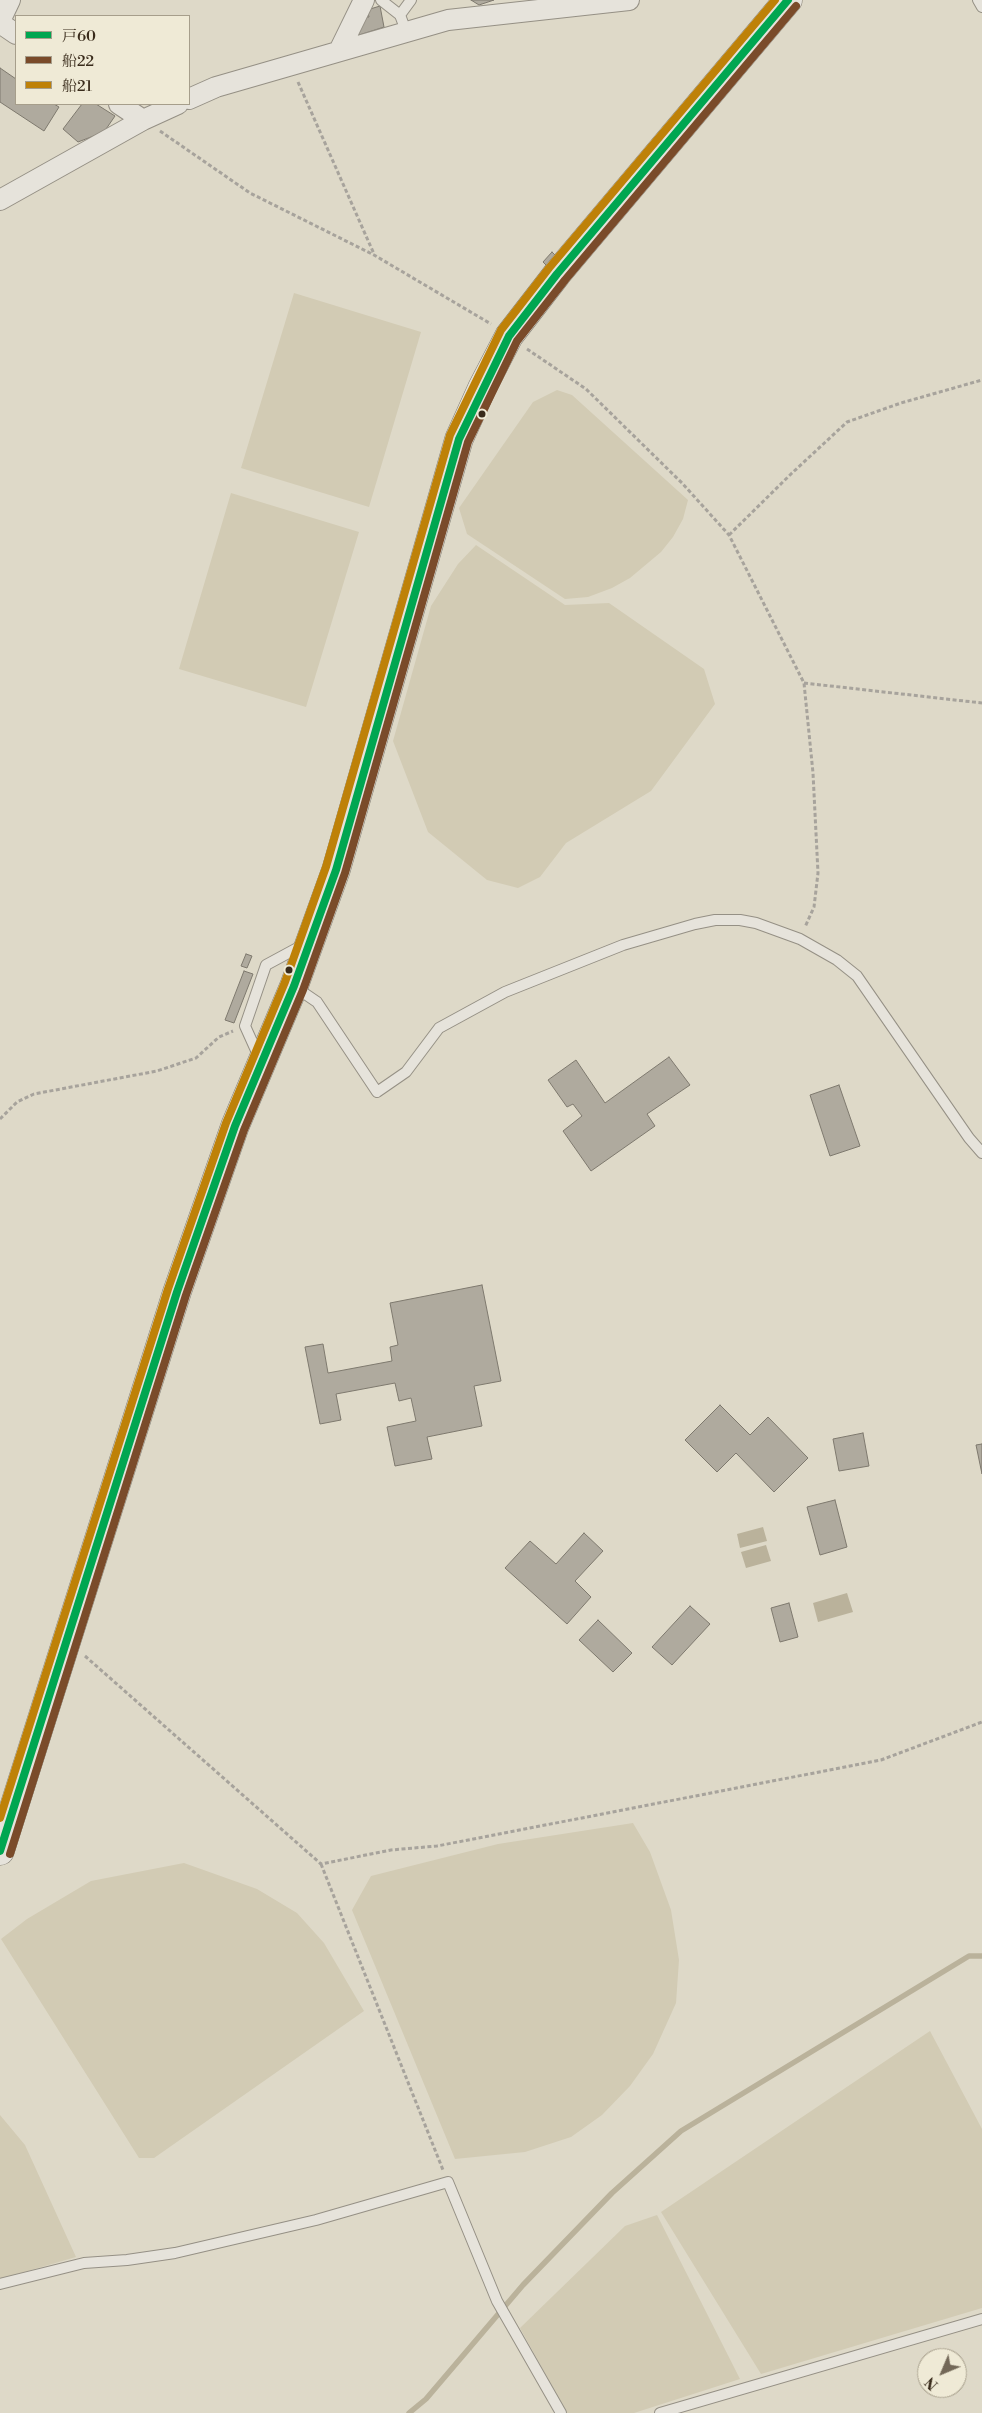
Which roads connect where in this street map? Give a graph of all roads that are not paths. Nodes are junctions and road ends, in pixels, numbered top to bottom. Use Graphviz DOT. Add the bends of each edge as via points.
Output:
graph roads {
  1 [pos="10,0"];
  2 [pos="364,0"];
  3 [pos="381,0"];
  4 [pos="411,0"];
  5 [pos="629,0"];
  6 [pos="788,0"];
  7 [pos="978,0"];
  8 [pos="982,7"];
  9 [pos="0,22"];
  10 [pos="403,23"];
  11 [pos="15,33"];
  12 [pos="339,50"];
  13 [pos="190,99"];
  14 [pos="120,105"];
  15 [pos="176,105"];
  16 [pos="143,120"];
  17 [pos="0,200"];
  18 [pos="310,941"];
  19 [pos="294,986"];
  20 [pos="262,1062"];
  21 [pos="982,1153"];
  22 [pos="0,1851"];
  23 [pos="0,2284"];
  24 [pos="982,2319"];
  25 [pos="561,2413"];
  26 [pos="660,2413"];
  1 -- 9 [label="street"];
  2 -- 12 [label="street"];
  3 -- 10 [label="lane"];
  4 -- 10 [label="lane"];
  5 -- 10 [label="street"];
  6 -- 18 [label="main road" via="557,274 509,336 482,388 459,440 358,797"];
  7 -- 8 [label="lane"];
  9 -- 11 [label="street"];
  10 -- 12 [label="street"];
  12 -- 13 [label="street" via="216,87"];
  14 -- 16 [label="street"];
  15 -- 16 [label="street"];
  16 -- 17 [label="street"];
  18 -- 19 [label="main road"];
  18 -- 20 [label="lane" via="266,966 245,1026"];
  19 -- 20 [label="main road"];
  19 -- 21 [label="lane" via="317,1002 377,1092 406,1072 433,1034 446,1023 505,992 607,951 694,924 715,920 756,923 800,939 844,965 863,983"];
  20 -- 22 [label="main road" via="235,1126 177,1292"];
  23 -- 25 [label="lane" via="84,2263 184,2251 316,2220 448,2182 497,2301"];
  24 -- 26 [label="lane"];
}
